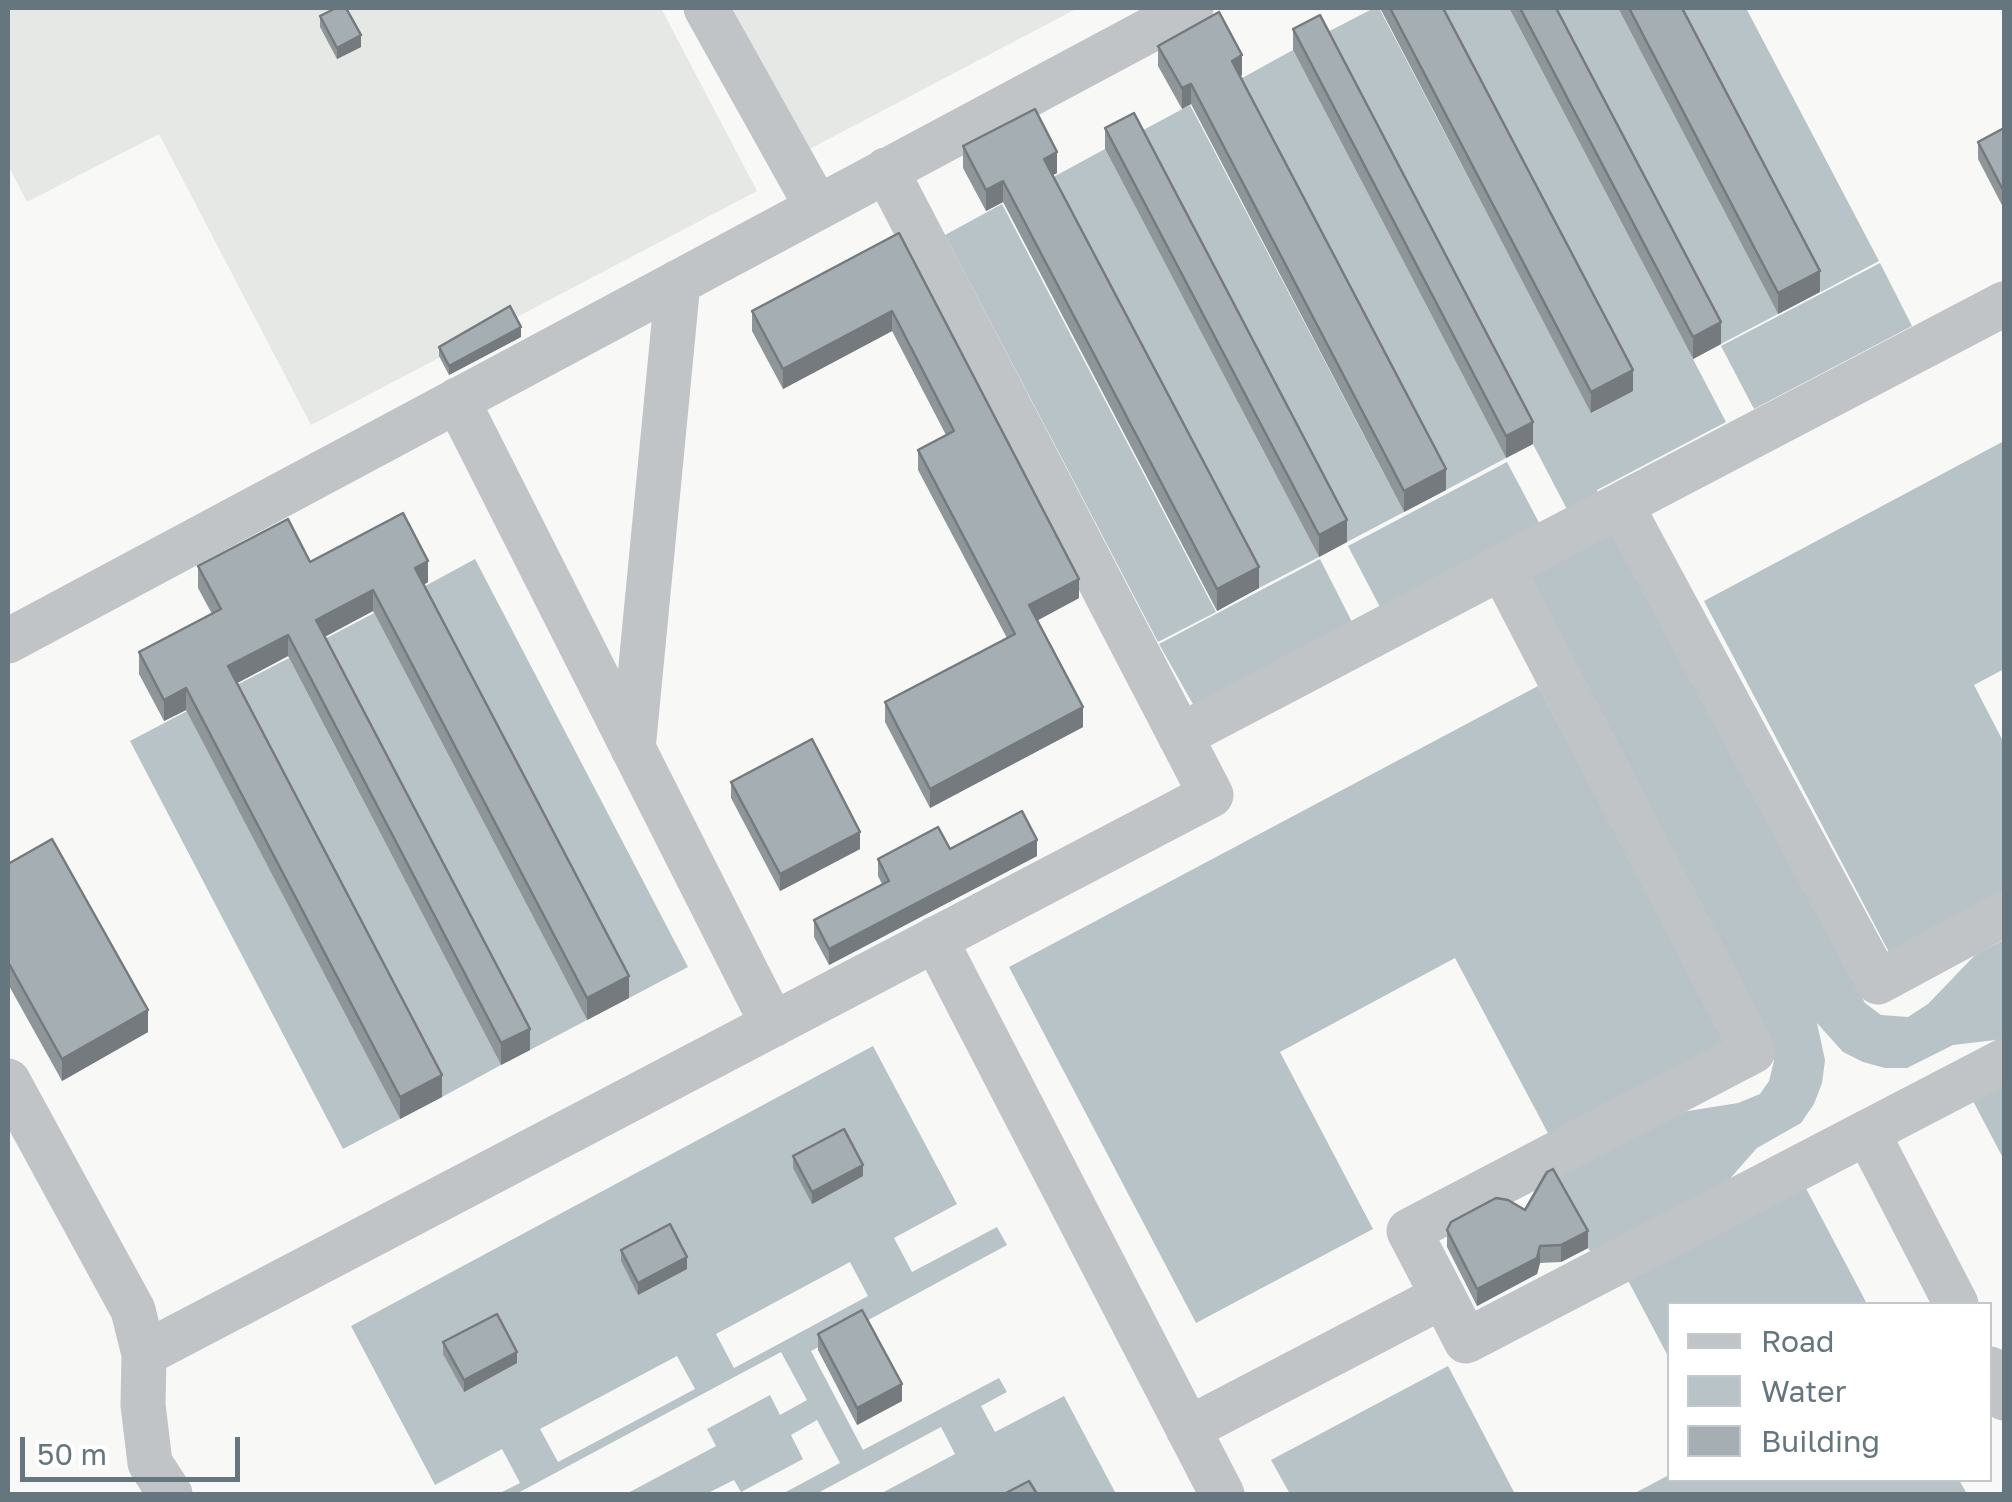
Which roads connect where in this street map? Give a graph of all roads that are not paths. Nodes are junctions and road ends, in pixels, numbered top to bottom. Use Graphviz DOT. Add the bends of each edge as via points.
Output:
graph roads {
  1 [pos="706,8"];
  2 [pos="1190,8"];
  3 [pos="886,170"];
  4 [pos="817,208"];
  5 [pos="678,282"];
  6 [pos="2004,304"];
  7 [pos="457,400"];
  8 [pos="1622,505"];
  9 [pos="1502,568"];
  10 [pos="8,640"];
  11 [pos="1180,736"];
  12 [pos="634,749"];
  13 [pos="2004,914"];
  14 [pos="936,939"];
  15 [pos="773,1024"];
  16 [pos="2004,1060"];
  17 [pos="8,1081"];
  18 [pos="1867,1132"];
  19 [pos="1443,1296"];
  20 [pos="1955,1302"];
  21 [pos="144,1354"];
  22 [pos="1992,1373"];
  23 [pos="2004,1398"];
  24 [pos="1188,1429"];
  25 [pos="170,1494"];
  26 [pos="1222,1494"];
  1 -- 4 [label="lane"];
  2 -- 3 [label="lane"];
  3 -- 4 [label="lane"];
  3 -- 11 [label="lane"];
  4 -- 5 [label="lane"];
  5 -- 7 [label="lane"];
  5 -- 12 [label="lane"];
  6 -- 8 [label="lane"];
  7 -- 10 [label="lane"];
  7 -- 12 [label="lane"];
  8 -- 9 [label="lane"];
  8 -- 13 [label="lane" via="1878,982"];
  9 -- 11 [label="lane"];
  9 -- 19 [label="lane" via="1752,1051 1410,1231"];
  11 -- 14 [label="lane" via="1211,795"];
  12 -- 15 [label="lane"];
  14 -- 15 [label="lane"];
  14 -- 24 [label="lane"];
  15 -- 21 [label="lane"];
  16 -- 18 [label="lane"];
  17 -- 21 [label="lane" via="134,1310"];
  18 -- 19 [label="lane" via="1466,1341"];
  18 -- 20 [label="lane"];
  19 -- 24 [label="lane"];
  21 -- 25 [label="lane" via="150,1463"];
  22 -- 23 [label="lane"];
  24 -- 26 [label="lane"];
}
